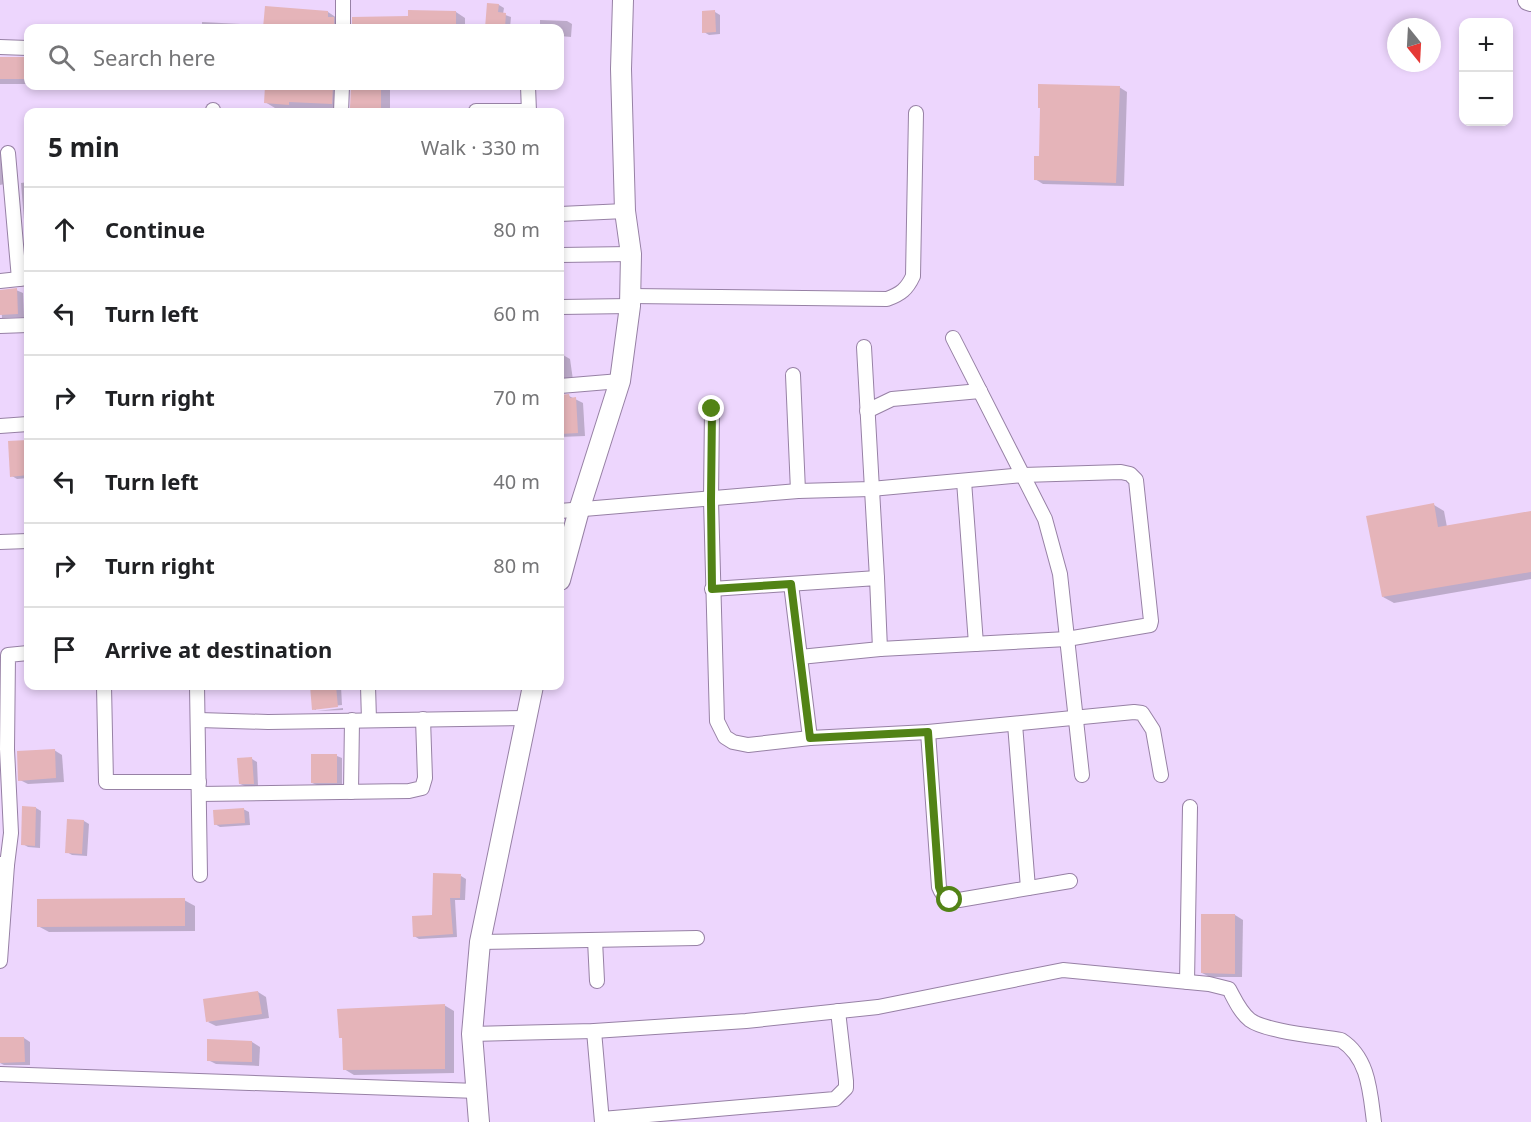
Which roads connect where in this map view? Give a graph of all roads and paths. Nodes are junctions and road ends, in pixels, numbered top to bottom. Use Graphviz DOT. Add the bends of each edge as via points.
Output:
graph roads {
  1 [pos="343,0"];
  2 [pos="623,0"];
  3 [pos="343,24"];
  4 [pos="0,47"];
  5 [pos="24,48"];
  6 [pos="342,90"];
  7 [pos="528,90"];
  8 [pos="341,108"];
  9 [pos="529,108"];
  10 [pos="916,113"];
  11 [pos="8,153"];
  12 [pos="624,211"];
  13 [pos="564,214"];
  14 [pos="631,254"];
  15 [pos="564,255"];
  16 [pos="24,278"];
  17 [pos="0,281"];
  18 [pos="631,301"];
  19 [pos="564,307"];
  20 [pos="24,324"];
  21 [pos="0,326"];
  22 [pos="953,338"];
  23 [pos="864,347"];
  24 [pos="793,375"];
  25 [pos="620,381"];
  26 [pos="564,386"];
  27 [pos="980,391"];
  28 [pos="712,409"];
  29 [pos="867,411"];
  30 [pos="24,424"];
  31 [pos="0,426"];
  32 [pos="1023,475"];
  33 [pos="964,481"];
  34 [pos="871,489"];
  35 [pos="798,491"];
  36 [pos="711,500"];
  37 [pos="569,511"];
  38 [pos="24,541"];
  39 [pos="0,542"];
  40 [pos="564,549"];
  41 [pos="877,578"];
  42 [pos="791,584"];
  43 [pos="712,589"];
  44 [pos="1067,639"];
  45 [pos="976,644"];
  46 [pos="880,649"];
  47 [pos="24,653"];
  48 [pos="4,655"];
  49 [pos="800,657"];
  50 [pos="104,690"];
  51 [pos="197,690"];
  52 [pos="368,690"];
  53 [pos="532,690"];
  54 [pos="526,718"];
  55 [pos="1076,718"];
  56 [pos="423,719"];
  57 [pos="199,720"];
  58 [pos="352,720"];
  59 [pos="369,720"];
  60 [pos="1015,724"];
  61 [pos="928,732"];
  62 [pos="810,738"];
  63 [pos="1082,774"];
  64 [pos="1161,775"];
  65 [pos="199,788"];
  66 [pos="351,792"];
  67 [pos="1190,807"];
  68 [pos="4,864"];
  69 [pos="200,875"];
  70 [pos="1070,881"];
  71 [pos="1028,888"];
  72 [pos="697,938"];
  73 [pos="595,940"];
  74 [pos="480,942"];
  75 [pos="0,961"];
  76 [pos="597,981"];
  77 [pos="1187,982"];
  78 [pos="838,1011"];
  79 [pos="594,1031"];
  80 [pos="472,1034"];
  81 [pos="0,1074"];
  82 [pos="477,1091"];
  83 [pos="602,1120"];
  84 [pos="479,1122"];
  85 [pos="1374,1122"];
  1 -- 3 [label="street"];
  2 -- 12 [label="street"];
  4 -- 5 [label="street"];
  6 -- 8 [label="street"];
  7 -- 9 [label="street"];
  10 -- 18 [label="street" via="913,276 898,295 887,299"];
  11 -- 16 [label="street"];
  12 -- 13 [label="street"];
  12 -- 14 [label="street"];
  14 -- 15 [label="street"];
  14 -- 18 [label="street"];
  16 -- 17 [label="street"];
  18 -- 19 [label="street"];
  18 -- 25 [label="street"];
  20 -- 21 [label="street"];
  22 -- 27 [label="street"];
  23 -- 29 [label="street"];
  24 -- 35 [label="street"];
  25 -- 26 [label="street"];
  25 -- 37 [label="street"];
  27 -- 29 [label="street" via="892,399"];
  27 -- 32 [label="street"];
  28 -- 36 [label="street"];
  29 -- 34 [label="street"];
  30 -- 31 [label="street"];
  32 -- 33 [label="street"];
  32 -- 44 [label="street" via="1045,519 1060,574"];
  32 -- 44 [label="street" via="1121,472 1136,480 1150,625"];
  33 -- 34 [label="street"];
  33 -- 45 [label="street"];
  34 -- 35 [label="street"];
  34 -- 41 [label="street"];
  35 -- 36 [label="street"];
  36 -- 37 [label="street"];
  36 -- 43 [label="street"];
  37 -- 40 [label="street"];
  38 -- 39 [label="street"];
  41 -- 42 [label="street"];
  41 -- 46 [label="street"];
  42 -- 43 [label="street"];
  42 -- 49 [label="street"];
  43 -- 62 [label="street" via="717,721 725,737 747,745"];
  44 -- 45 [label="street"];
  44 -- 55 [label="street"];
  45 -- 46 [label="street"];
  46 -- 49 [label="street"];
  47 -- 48 [label="street"];
  48 -- 68 [label="street" via="11,833"];
  49 -- 62 [label="street"];
  50 -- 65 [label="street" via="106,782"];
  51 -- 57 [label="street"];
  52 -- 59 [label="street"];
  53 -- 54 [label="street"];
  54 -- 56 [label="street"];
  54 -- 74 [label="street"];
  55 -- 60 [label="street"];
  55 -- 63 [label="street"];
  55 -- 64 [label="street" via="1142,713 1153,730"];
  56 -- 59 [label="street"];
  56 -- 66 [label="street" via="422,788 409,792"];
  57 -- 58 [label="street"];
  57 -- 65 [label="street"];
  58 -- 59 [label="street"];
  58 -- 66 [label="street"];
  60 -- 61 [label="street"];
  60 -- 71 [label="street"];
  61 -- 62 [label="street"];
  61 -- 71 [label="street" via="942,895 959,900"];
  65 -- 66 [label="street"];
  65 -- 69 [label="street"];
  67 -- 77 [label="street"];
  68 -- 75 [label="street"];
  70 -- 71 [label="street"];
  72 -- 73 [label="street"];
  73 -- 74 [label="street"];
  73 -- 76 [label="street"];
  74 -- 80 [label="street"];
  77 -- 78 [label="street" via="1063,970 878,1007"];
  77 -- 85 [label="street" via="1229,989 1244,1015 1266,1027 1341,1040 1352,1047 1365,1073"];
  78 -- 79 [label="street"];
  78 -- 83 [label="street" via="846,1088 835,1099"];
  79 -- 80 [label="street"];
  79 -- 83 [label="street"];
  80 -- 82 [label="street"];
  81 -- 82 [label="street"];
  82 -- 84 [label="street"];
}
